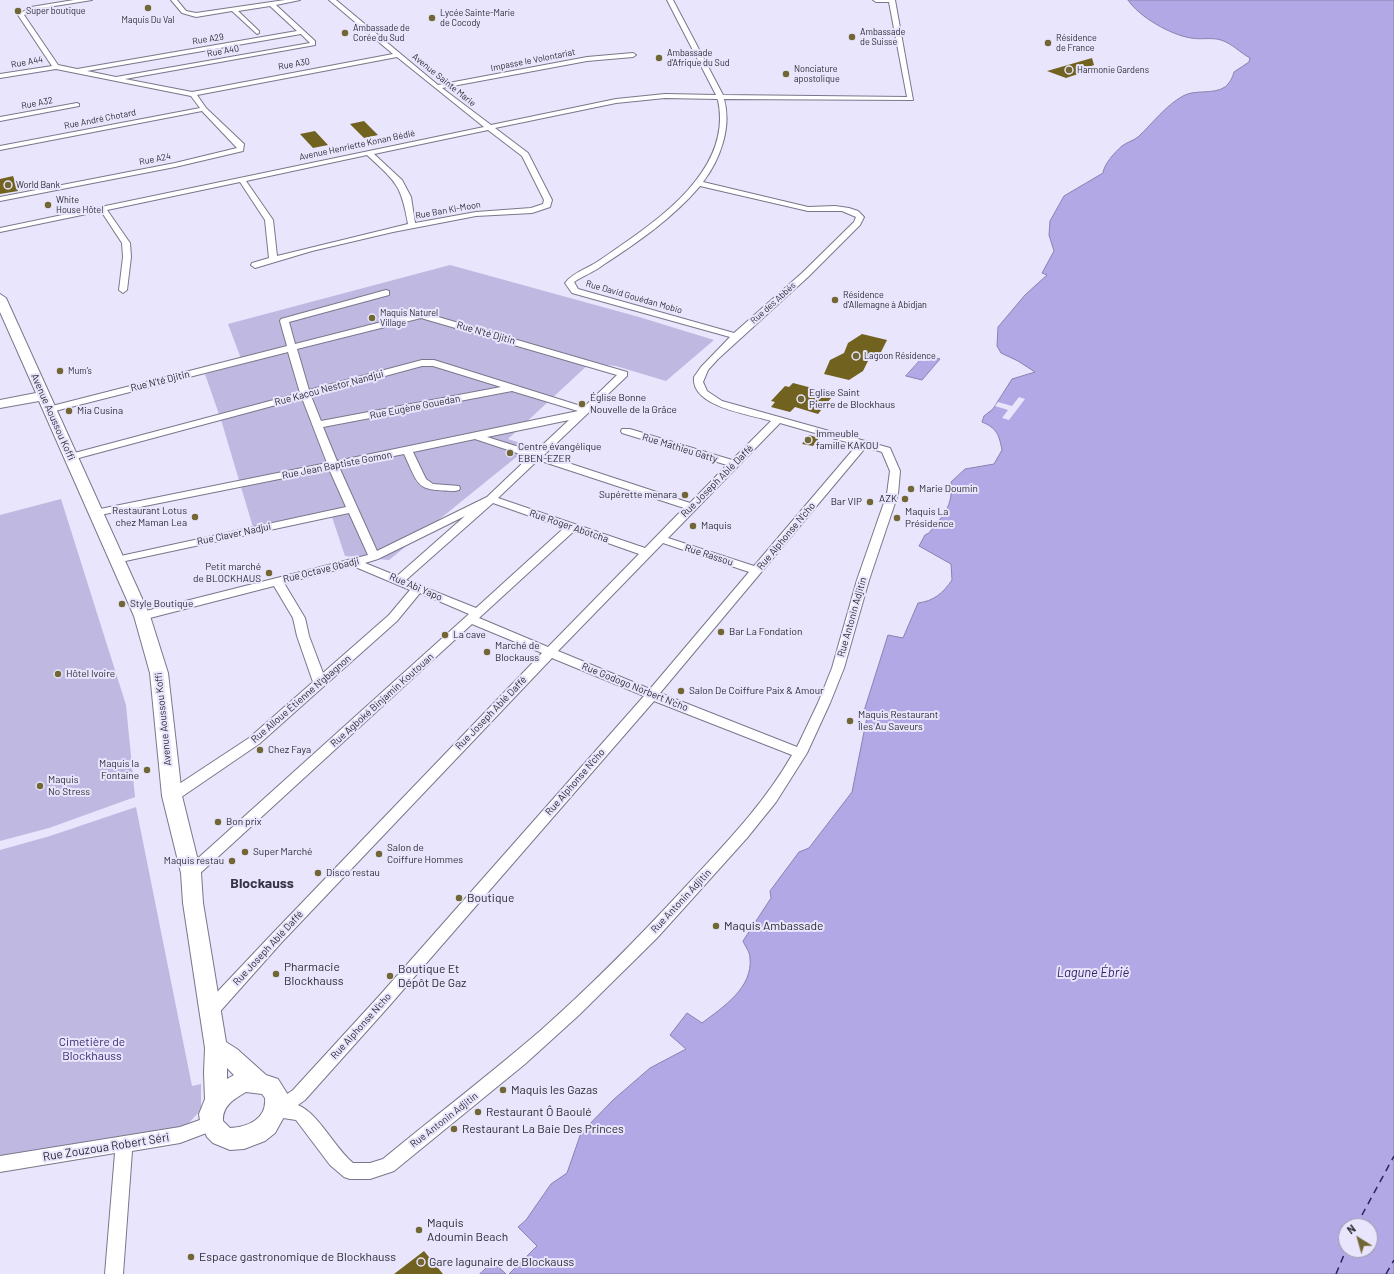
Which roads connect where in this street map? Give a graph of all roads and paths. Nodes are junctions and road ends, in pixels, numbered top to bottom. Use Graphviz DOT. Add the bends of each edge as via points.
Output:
graph roads {
  1 [pos="89,0"];
  2 [pos="174,0"];
  3 [pos="297,0"];
  4 [pos="332,0"];
  5 [pos="670,0"];
  6 [pos="876,0"];
  7 [pos="892,0"];
  8 [pos="272,4"];
  9 [pos="234,10"];
  10 [pos="257,32"];
  11 [pos="302,32"];
  12 [pos="398,55"];
  13 [pos="633,55"];
  14 [pos="56,66"];
  15 [pos="77,71"];
  16 [pos="0,76"];
  17 [pos="118,78"];
  18 [pos="437,87"];
  19 [pos="193,94"];
  20 [pos="720,97"];
  21 [pos="77,105"];
  22 [pos="204,109"];
  23 [pos="0,120"];
  24 [pos="489,128"];
  25 [pos="0,138"];
  26 [pos="2,147"];
  27 [pos="369,153"];
  28 [pos="242,180"];
  29 [pos="698,183"];
  30 [pos="0,199"];
  31 [pos="103,209"];
  32 [pos="412,226"];
  33 [pos="0,230"];
  34 [pos="273,259"];
  35 [pos="255,265"];
  36 [pos="123,290"];
  37 [pos="386,293"];
  38 [pos="1,304"];
  39 [pos="736,336"];
  40 [pos="292,348"];
  41 [pos="512,388"];
  42 [pos="305,394"];
  43 [pos="48,402"];
  44 [pos="0,404"];
  45 [pos="581,413"];
  46 [pos="777,420"];
  47 [pos="317,425"];
  48 [pos="626,431"];
  49 [pos="476,436"];
  50 [pos="864,443"];
  51 [pos="407,450"];
  52 [pos="537,455"];
  53 [pos="72,457"];
  54 [pos="735,464"];
  55 [pos="333,465"];
  56 [pos="455,488"];
  57 [pos="491,499"];
  58 [pos="691,507"];
  59 [pos="354,509"];
  60 [pos="95,513"];
  61 [pos="572,527"];
  62 [pos="661,539"];
  63 [pos="646,553"];
  64 [pos="374,557"];
  65 [pos="116,560"];
  66 [pos="354,562"];
  67 [pos="757,571"];
  68 [pos="400,580"];
  69 [pos="277,581"];
  70 [pos="418,588"];
  71 [pos="142,616"];
  72 [pos="474,616"];
  73 [pos="550,652"];
  74 [pos="320,683"];
  75 [pos="652,695"];
  76 [pos="800,753"];
  77 [pos="172,796"];
  78 [pos="191,873"];
  79 [pos="210,1011"];
  80 [pos="216,1048"];
  81 [pos="258,1082"];
  82 [pos="217,1100"];
  83 [pos="276,1111"];
  84 [pos="212,1124"];
  85 [pos="124,1144"];
  86 [pos="0,1164"];
  87 [pos="114,1274"];
  1 -- 14 [label="street" via="36,8 21,15"];
  2 -- 9 [label="street" via="184,12 192,15"];
  3 -- 8 [label="street"];
  4 -- 12 [label="street, Avenue Sainte Marie"];
  5 -- 20 [label="street, Rue David Gouédan Mobio" via="709,71"];
  6 -- 7 [label="street"];
  7 -- 20 [label="street, Avenue Henriette Konan Bédié" via="912,99"];
  8 -- 9 [label="street"];
  8 -- 11 [label="street"];
  9 -- 10 [label="street"];
  11 -- 15 [label="street, Rue A29"];
  11 -- 17 [label="street, Rue A40" via="313,44"];
  12 -- 18 [label="street, Avenue Sainte Marie"];
  12 -- 19 [label="street, Rue A30"];
  13 -- 18 [label="street, Impasse le Volontariat" via="587,59"];
  14 -- 15 [label="street"];
  14 -- 16 [label="street, Rue A44"];
  15 -- 17 [label="street"];
  17 -- 19 [label="street"];
  18 -- 24 [label="street, Avenue Sainte Marie"];
  19 -- 22 [label="street, Rue A24"];
  20 -- 24 [label="street, Avenue Henriette Konan Bédié" via="638,98"];
  20 -- 29 [label="street, Rue David Gouédan Mobio" via="723,113 719,144 713,161"];
  21 -- 23 [label="street, Rue A32"];
  22 -- 26 [label="street, Rue André Chotard"];
  22 -- 30 [label="street, Rue A24" via="241,146 240,149 175,165"];
  24 -- 27 [label="street, Avenue Henriette Konan Bédié"];
  24 -- 32 [label="street, Rue Ban Ki-Moon" via="527,158 548,200 547,205 530,212 494,212"];
  25 -- 26 [label="street"];
  27 -- 28 [label="street, Avenue Henriette Konan Bédié"];
  27 -- 32 [label="street" via="398,180 407,197"];
  28 -- 31 [label="street, Avenue Henriette Konan Bédié"];
  28 -- 34 [label="street" via="268,220"];
  29 -- 39 [label="street, Rue des Abbés" via="808,209 840,209 860,217 806,274"];
  29 -- 39 [label="street, Rue David Gouédan Mobio" via="692,192 648,230 569,283 576,291 587,295"];
  31 -- 33 [label="street, Avenue Henriette Konan Bédié"];
  31 -- 36 [label="street" via="126,243"];
  32 -- 34 [label="street, Rue Ban Ki-Moon"];
  34 -- 35 [label="street, Rue Ban Ki-Moon"];
  37 -- 40 [label="street" via="284,321"];
  38 -- 43 [label="street, Avenue Aoussou Koffi"];
  39 -- 46 [label="street, Rue des Abbés" via="705,368 700,375 699,385 703,392 719,403"];
  40 -- 42 [label="street"];
  40 -- 43 [label="street, Rue N'té Djitin"];
  40 -- 45 [label="street, Rue N'té Djitin" via="421,315 624,374"];
  41 -- 42 [label="street, Rue Kacou Nestor Nandjui" via="428,362"];
  41 -- 45 [label="street, Rue Kacou Nestor Nandjui"];
  41 -- 47 [label="street, Rue Eugène Gouedan"];
  42 -- 47 [label="street"];
  42 -- 53 [label="street, Rue Kacou Nestor Nandjui"];
  43 -- 44 [label="street"];
  43 -- 53 [label="street, Avenue Aoussou Koffi"];
  45 -- 49 [label="street, Rue Jean Baptiste Gomon"];
  45 -- 52 [label="street, Rue N'té Djitin"];
  46 -- 50 [label="street, Rue des Abbés"];
  46 -- 54 [label="street, Rue Joseph Ablé Daffé"];
  47 -- 55 [label="street"];
  48 -- 54 [label="street, Rue Mathieu Gatty"];
  49 -- 51 [label="street, Rue Jean Baptiste Gomon"];
  49 -- 52 [label="street"];
  50 -- 67 [label="street, Rue Alphonse N'cho"];
  50 -- 76 [label="street, Rue Antonin Adjitin" via="886,450 895,470 894,484 884,522 863,578 843,651 826,697"];
  51 -- 55 [label="street, Rue Jean Baptiste Gomon"];
  51 -- 56 [label="street" via="422,481 430,487"];
  52 -- 57 [label="street, Rue N'té Djitin"];
  52 -- 58 [label="street"];
  53 -- 60 [label="street, Avenue Aoussou Koffi"];
  54 -- 58 [label="street, Rue Joseph Ablé Daffé"];
  55 -- 59 [label="street"];
  55 -- 60 [label="street, Rue Jean Baptiste Gomon"];
  57 -- 61 [label="street, Rue Roger Abotcha"];
  57 -- 64 [label="street, Rue Octave Gbadji"];
  57 -- 68 [label="street, Rue N'té Djitin"];
  58 -- 62 [label="street, Rue Joseph Ablé Daffé"];
  59 -- 64 [label="street"];
  59 -- 65 [label="street, Rue Claver Nadjui"];
  60 -- 65 [label="street, Avenue Aoussou Koffi"];
  61 -- 63 [label="street, Rue Roger Abotcha"];
  61 -- 72 [label="street, Rue Agboké Binjamin Koutouan"];
  62 -- 63 [label="street, Rue Joseph Ablé Daffé"];
  62 -- 67 [label="street, Rue Rassou"];
  63 -- 73 [label="street, Rue Joseph Ablé Daffé"];
  64 -- 66 [label="street, Rue Octave Gbadji"];
  65 -- 71 [label="street, Avenue Aoussou Koffi"];
  66 -- 68 [label="street, Rue Abi Yapo"];
  66 -- 69 [label="street, Rue Octave Gbadji"];
  67 -- 75 [label="street, Rue Alphonse N'cho"];
  68 -- 70 [label="street, Rue Abi Yapo"];
  69 -- 71 [label="street, Rue Octave Gbadji"];
  69 -- 74 [label="street" via="299,618"];
  70 -- 72 [label="street, Rue Abi Yapo"];
  70 -- 74 [label="street, Rue Alloue Étienne N'gbagnon" via="393,618"];
  71 -- 77 [label="street, Avenue Aoussou Koffi" via="159,673"];
  72 -- 73 [label="street, Rue Godogo Norbert N'cho"];
  72 -- 78 [label="street, Rue Agboké Binjamin Koutouan"];
  73 -- 75 [label="street, Rue Godogo Norbert N'cho"];
  73 -- 79 [label="street, Rue Joseph Ablé Daffé"];
  74 -- 77 [label="street, Rue Alloue Étienne N'gbagnon" via="254,741"];
  75 -- 76 [label="street, Rue Godogo Norbert N'cho"];
  75 -- 83 [label="street, Rue Alphonse N'cho" via="385,1000 299,1094"];
  76 -- 83 [label="street, Rue Antonin Adjitin" via="780,786 755,819 626,959 492,1082 388,1165 370,1171 350,1171 336,1159 302,1115 293,1111"];
  77 -- 78 [label="street, Avenue Aoussou Koffi"];
  78 -- 79 [label="street, Avenue Aoussou Koffi" via="193,903"];
  79 -- 80 [label="street, Avenue Aoussou Koffi"];
  80 -- 81 [label="street"];
  80 -- 82 [label="street, Avenue Aoussou Koffi"];
  81 -- 82 [label="street" via="243,1082 228,1088"];
  81 -- 83 [label="street" via="268,1085 274,1092 277,1101"];
  82 -- 84 [label="street" via="211,1112"];
  83 -- 84 [label="street" via="265,1128 241,1139 228,1139 218,1134"];
  84 -- 85 [label="street, Rue Zouzoua Robert Séri" via="180,1135"];
  85 -- 86 [label="street, Rue Zouzoua Robert Séri"];
  85 -- 87 [label="street"];
}
